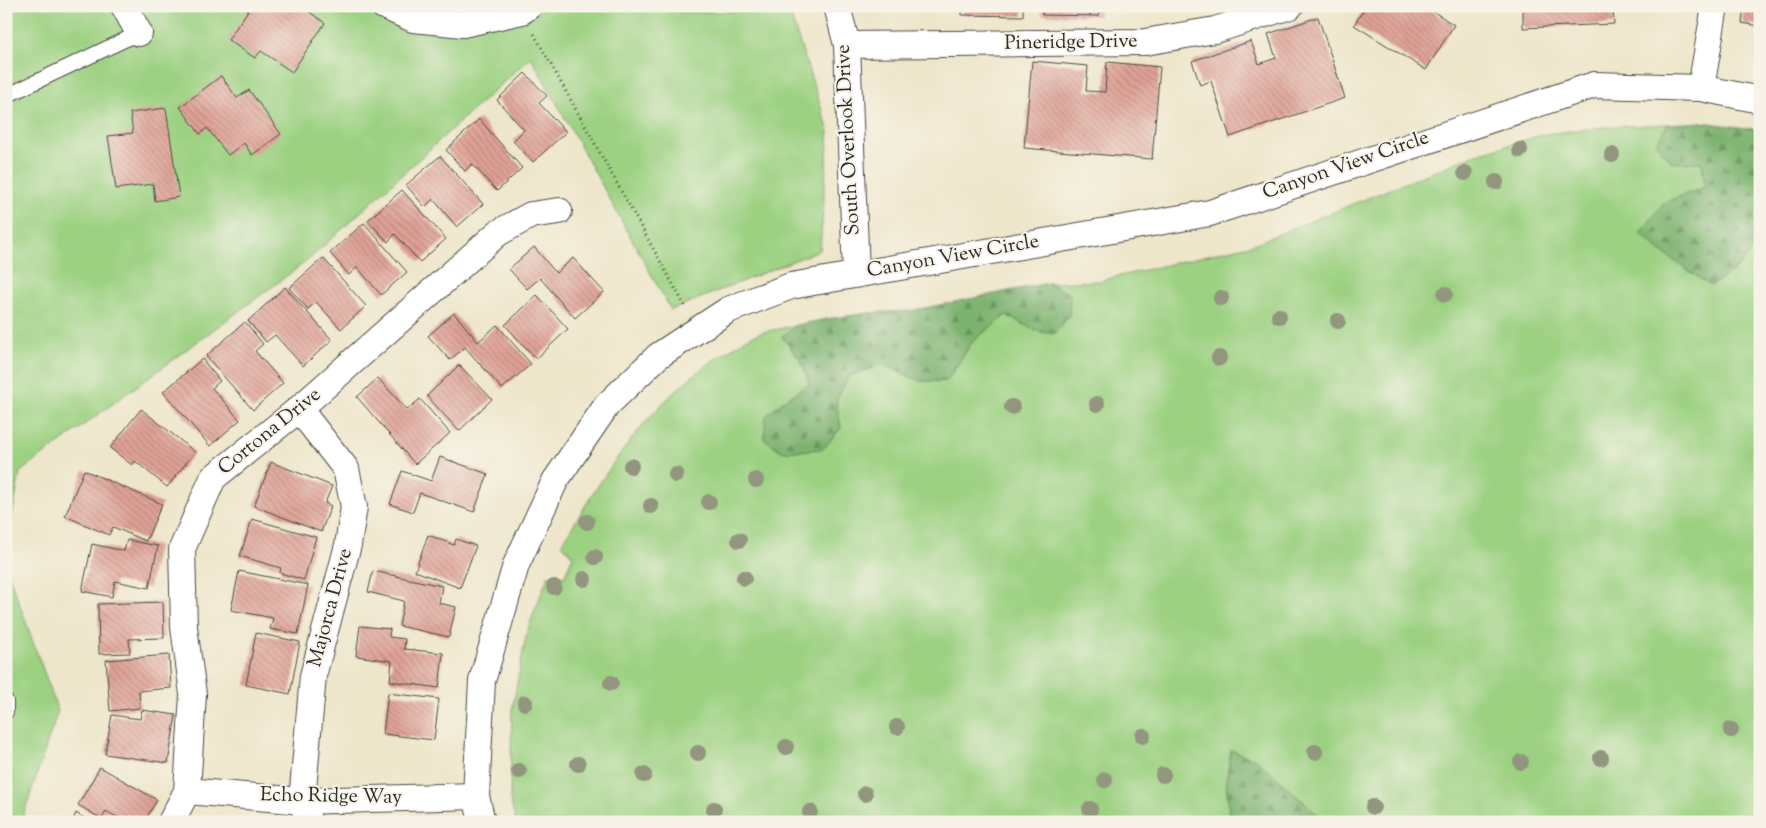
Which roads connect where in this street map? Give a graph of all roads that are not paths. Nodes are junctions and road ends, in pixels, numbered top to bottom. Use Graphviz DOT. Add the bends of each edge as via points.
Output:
graph roads {
  1 [pos="124,6"];
  2 [pos="384,6"];
  3 [pos="837,6"];
  4 [pos="1290,6"];
  5 [pos="1715,6"];
  6 [pos="525,9"];
  7 [pos="1248,13"];
  8 [pos="139,33"];
  9 [pos="846,45"];
  10 [pos="1701,88"];
  11 [pos="6,96"];
  12 [pos="1760,100"];
  13 [pos="559,211"];
  14 [pos="856,274"];
  15 [pos="299,409"];
  16 [pos="6,701"];
  17 [pos="6,712"];
  18 [pos="187,791"];
  19 [pos="476,796"];
  20 [pos="305,811"];
  21 [pos="170,822"];
  22 [pos="482,822"];
  1 -- 8 [label="street"];
  2 -- 6 [label="street" via="413,19 463,24"];
  3 -- 9 [label="street, South Overlook Drive"];
  4 -- 7 [label="street, Pineridge Drive"];
  5 -- 10 [label="street"];
  7 -- 9 [label="street, Pineridge Drive" via="1215,30 1145,42"];
  8 -- 11 [label="lane"];
  9 -- 14 [label="street, South Overlook Drive"];
  10 -- 12 [label="street, Canyon View Circle"];
  10 -- 14 [label="street, Canyon View Circle" via="1594,85 1210,212"];
  13 -- 15 [label="street, Cortona Drive" via="531,215 498,232"];
  14 -- 19 [label="street, Canyon View Circle" via="792,286 728,310 658,356 607,405 555,481 516,566 482,681"];
  15 -- 18 [label="street, Cortona Drive" via="213,478 182,549 184,627 193,694"];
  15 -- 20 [label="street, Majorca Drive" via="346,469 354,507 348,545 313,676"];
  16 -- 17 [label="lane"];
  18 -- 20 [label="street, Echo Ridge Way"];
  18 -- 21 [label="street, Cortona Drive"];
  19 -- 20 [label="street, Echo Ridge Way"];
  19 -- 22 [label="street, Canyon View Circle"];
}
